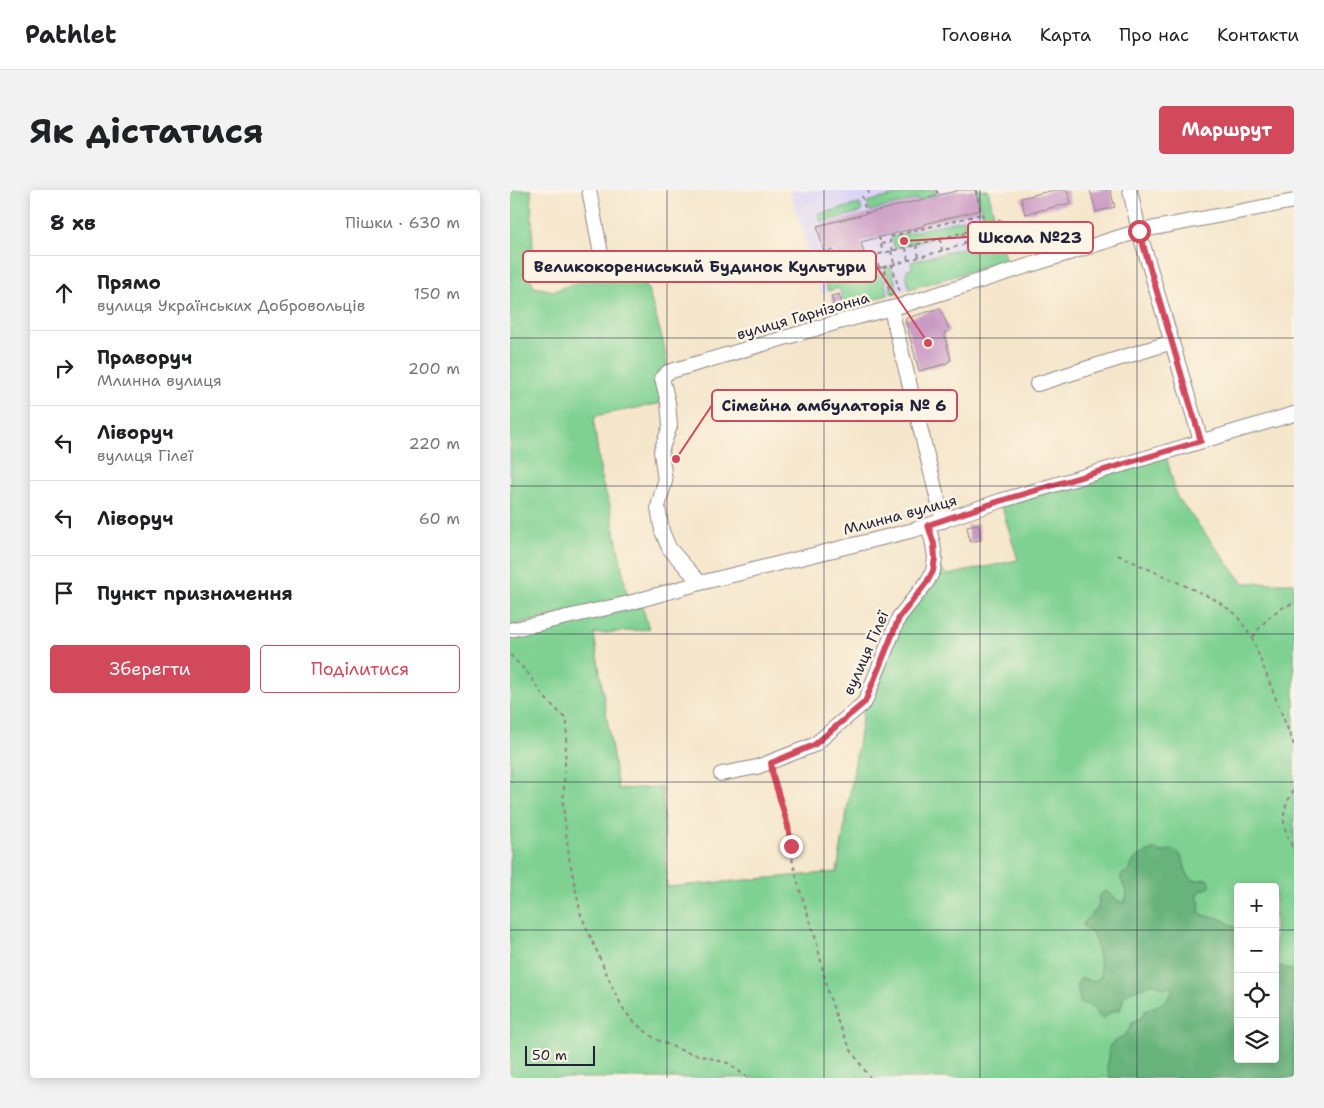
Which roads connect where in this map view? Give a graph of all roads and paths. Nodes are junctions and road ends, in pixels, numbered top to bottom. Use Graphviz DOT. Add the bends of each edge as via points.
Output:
graph roads {
  1 [pos="589,190"];
  2 [pos="868,190"];
  3 [pos="936,190"];
  4 [pos="976,190"];
  5 [pos="1130,190"];
  6 [pos="869,194"];
  7 [pos="862,196"];
  8 [pos="939,196"];
  9 [pos="1294,201"];
  10 [pos="866,213"];
  11 [pos="982,214"];
  12 [pos="1002,220"];
  13 [pos="984,222"];
  14 [pos="977,229"];
  15 [pos="1139,231"];
  16 [pos="963,233"];
  17 [pos="880,237"];
  18 [pos="940,239"];
  19 [pos="891,242"];
  20 [pos="881,244"];
  21 [pos="965,244"];
  22 [pos="916,245"];
  23 [pos="906,247"];
  24 [pos="892,251"];
  25 [pos="942,251"];
  26 [pos="883,253"];
  27 [pos="920,257"];
  28 [pos="826,258"];
  29 [pos="908,260"];
  30 [pos="893,264"];
  31 [pos="882,267"];
  32 [pos="879,268"];
  33 [pos="604,270"];
  34 [pos="896,307"];
  35 [pos="1172,342"];
  36 [pos="1037,384"];
  37 [pos="1294,414"];
  38 [pos="1201,441"];
  39 [pos="943,520"];
  40 [pos="928,525"];
  41 [pos="1118,555"];
  42 [pos="700,583"];
  43 [pos="1294,603"];
  44 [pos="510,630"];
  45 [pos="1252,638"];
  46 [pos="510,655"];
  47 [pos="1294,744"];
  48 [pos="771,763"];
  49 [pos="721,774"];
  50 [pos="1294,790"];
  51 [pos="1294,850"];
  52 [pos="748,1078"];
  53 [pos="870,1078"];
  1 -- 33 [label="street"];
  2 -- 6 [label="path"];
  3 -- 8 [label="path"];
  4 -- 11 [label="path"];
  5 -- 15 [label="street"];
  7 -- 10 [label="path"];
  9 -- 15 [label="street, вулиця Гарнізонна"];
  11 -- 13 [label="path"];
  11 -- 19 [label="path" via="890,237"];
  12 -- 13 [label="path"];
  13 -- 14 [label="path"];
  14 -- 16 [label="path"];
  14 -- 21 [label="path" via="980,240"];
  15 -- 34 [label="street, вулиця Гарнізонна"];
  15 -- 35 [label="street"];
  16 -- 18 [label="path"];
  16 -- 21 [label="path"];
  17 -- 20 [label="path"];
  18 -- 22 [label="path"];
  18 -- 25 [label="path"];
  19 -- 20 [label="path"];
  19 -- 24 [label="path"];
  20 -- 26 [label="path"];
  21 -- 25 [label="path"];
  22 -- 23 [label="path"];
  22 -- 27 [label="path"];
  23 -- 24 [label="path"];
  23 -- 29 [label="path"];
  24 -- 26 [label="path"];
  24 -- 30 [label="path"];
  25 -- 27 [label="path"];
  26 -- 32 [label="path" via="876,255"];
  27 -- 29 [label="path"];
  28 -- 32 [label="path" via="832,272 842,277"];
  29 -- 30 [label="path"];
  30 -- 31 [label="path"];
  30 -- 34 [label="path"];
  31 -- 32 [label="path"];
  31 -- 34 [label="path"];
  34 -- 39 [label="street"];
  34 -- 42 [label="street, вулиця Гарнізонна" via="665,375 670,426 662,451 665,481 658,507 662,531 669,548"];
  35 -- 36 [label="street"];
  35 -- 38 [label="street"];
  37 -- 38 [label="street, Млинна вулиця"];
  38 -- 39 [label="street, Млинна вулиця"];
  39 -- 40 [label="street, Млинна вулиця"];
  40 -- 42 [label="street, Млинна вулиця"];
  40 -- 48 [label="street, вулиця Гілеї" via="934,544 933,571 899,618 865,702 814,745"];
  41 -- 45 [label="path" via="1221,604 1237,615"];
  42 -- 44 [label="street, Млинна вулиця"];
  43 -- 45 [label="path" via="1275,612"];
  45 -- 47 [label="path"];
  46 -- 52 [label="path" via="567,724 563,806 574,880 581,915 619,1002 633,1021 655,1039 683,1051 728,1063"];
  48 -- 49 [label="street, вулиця Гілеї"];
  48 -- 53 [label="path" via="788,826 799,887 828,992 852,1052"];
  50 -- 51 [label="path" via="1284,808 1284,820"];
}
